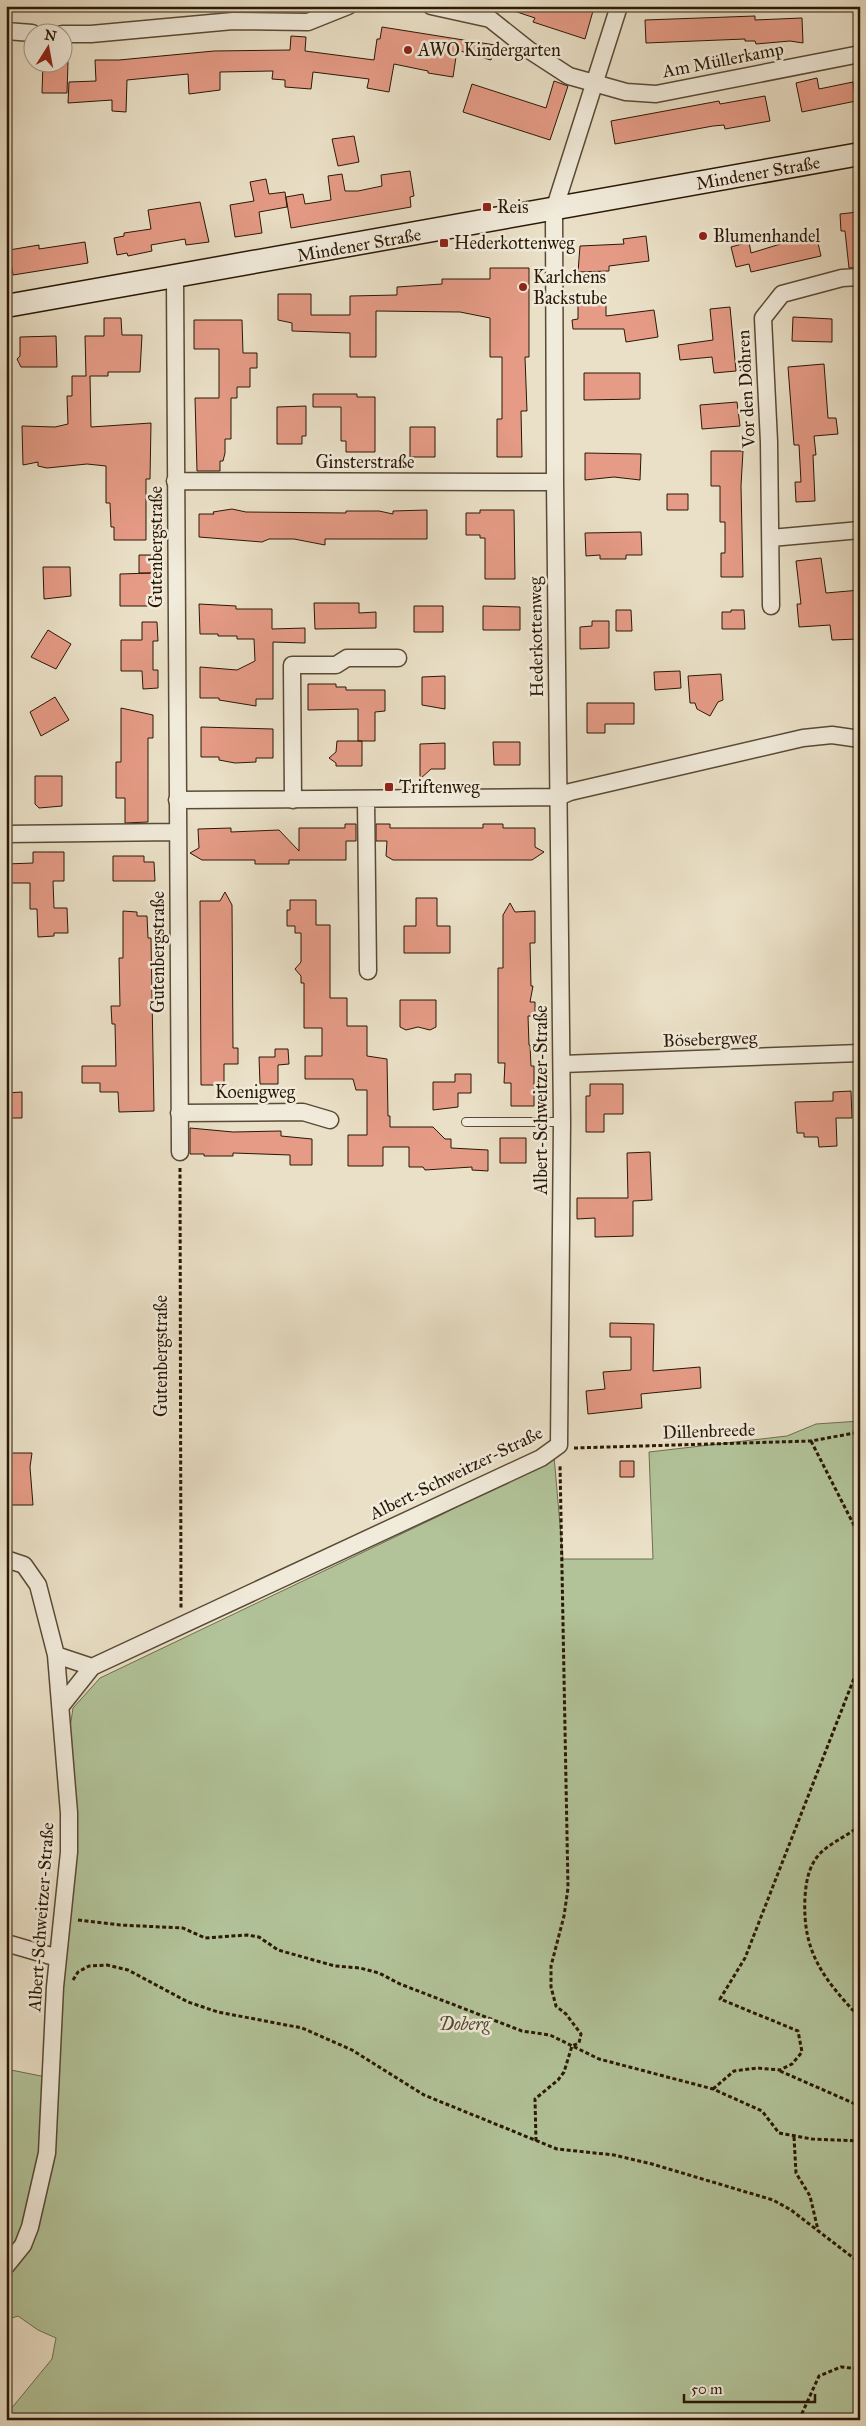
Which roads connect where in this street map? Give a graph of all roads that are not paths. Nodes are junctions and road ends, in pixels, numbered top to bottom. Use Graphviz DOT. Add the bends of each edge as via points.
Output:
graph roads {
  1 [pos="348,6"];
  2 [pos="431,6"];
  3 [pos="619,6"];
  4 [pos="6,31"];
  5 [pos="22,32"];
  6 [pos="72,34"];
  7 [pos="860,54"];
  8 [pos="595,83"];
  9 [pos="860,154"];
  10 [pos="554,210"];
  11 [pos="860,277"];
  12 [pos="175,278"];
  13 [pos="6,306"];
  14 [pos="176,482"];
  15 [pos="555,482"];
  16 [pos="860,530"];
  17 [pos="770,538"];
  18 [pos="771,606"];
  19 [pos="398,658"];
  20 [pos="860,739"];
  21 [pos="558,797"];
  22 [pos="177,800"];
  23 [pos="293,800"];
  24 [pos="366,800"];
  25 [pos="177,832"];
  26 [pos="6,834"];
  27 [pos="368,971"];
  28 [pos="860,1054"];
  29 [pos="562,1064"];
  30 [pos="179,1113"];
  31 [pos="330,1120"];
  32 [pos="466,1122"];
  33 [pos="562,1122"];
  34 [pos="180,1152"];
  35 [pos="6,1559"];
  36 [pos="56,1655"];
  37 [pos="92,1668"];
  38 [pos="61,1706"];
  39 [pos="6,1943"];
  40 [pos="58,1958"];
  41 [pos="6,2266"];
  1 -- 6 [label="street" via="308,22 233,21"];
  2 -- 8 [label="street, Am Müllerkamp" via="490,19 569,76"];
  3 -- 8 [label="street, Hederkottenweg"];
  4 -- 5 [label="street"];
  7 -- 8 [label="street, Am Müllerkamp" via="656,94 626,92"];
  8 -- 10 [label="street, Hederkottenweg"];
  9 -- 10 [label="main road, Mindener Straße"];
  10 -- 12 [label="main road, Mindener Straße"];
  10 -- 15 [label="street, Hederkottenweg"];
  11 -- 17 [label="street, Vor den Döhren" via="842,278 782,294 763,318"];
  12 -- 13 [label="main road, Mindener Straße"];
  12 -- 14 [label="street, Gutenbergstraße"];
  14 -- 15 [label="street, Ginsterstraße"];
  14 -- 22 [label="street, Gutenbergstraße"];
  15 -- 21 [label="street, Hederkottenweg"];
  16 -- 17 [label="street"];
  17 -- 18 [label="street, Vor den Döhren"];
  19 -- 23 [label="street" via="347,658 336,665 292,665"];
  20 -- 21 [label="street" via="832,735 803,738"];
  21 -- 24 [label="street"];
  21 -- 29 [label="street, Albert-Schweitzer-Straße"];
  22 -- 23 [label="street"];
  22 -- 25 [label="street, Gutenbergstraße"];
  23 -- 24 [label="street"];
  24 -- 27 [label="street"];
  25 -- 26 [label="street"];
  25 -- 30 [label="street, Gutenbergstraße"];
  28 -- 29 [label="street, Bösebergweg"];
  29 -- 33 [label="street, Albert-Schweitzer-Straße"];
  30 -- 31 [label="street, Koenigweg" via="303,1112"];
  30 -- 34 [label="street, Gutenbergstraße"];
  32 -- 33 [label="lane"];
  33 -- 37 [label="street, Albert-Schweitzer-Straße" via="559,1445 541,1458"];
  35 -- 36 [label="street" via="24,1565 38,1585"];
  36 -- 37 [label="street"];
  36 -- 38 [label="street"];
  37 -- 38 [label="street, Albert-Schweitzer-Straße"];
  38 -- 40 [label="street, Albert-Schweitzer-Straße" via="69,1852"];
  39 -- 40 [label="street"];
  40 -- 41 [label="street, Albert-Schweitzer-Straße" via="47,2153 30,2228 23,2246"];
}
